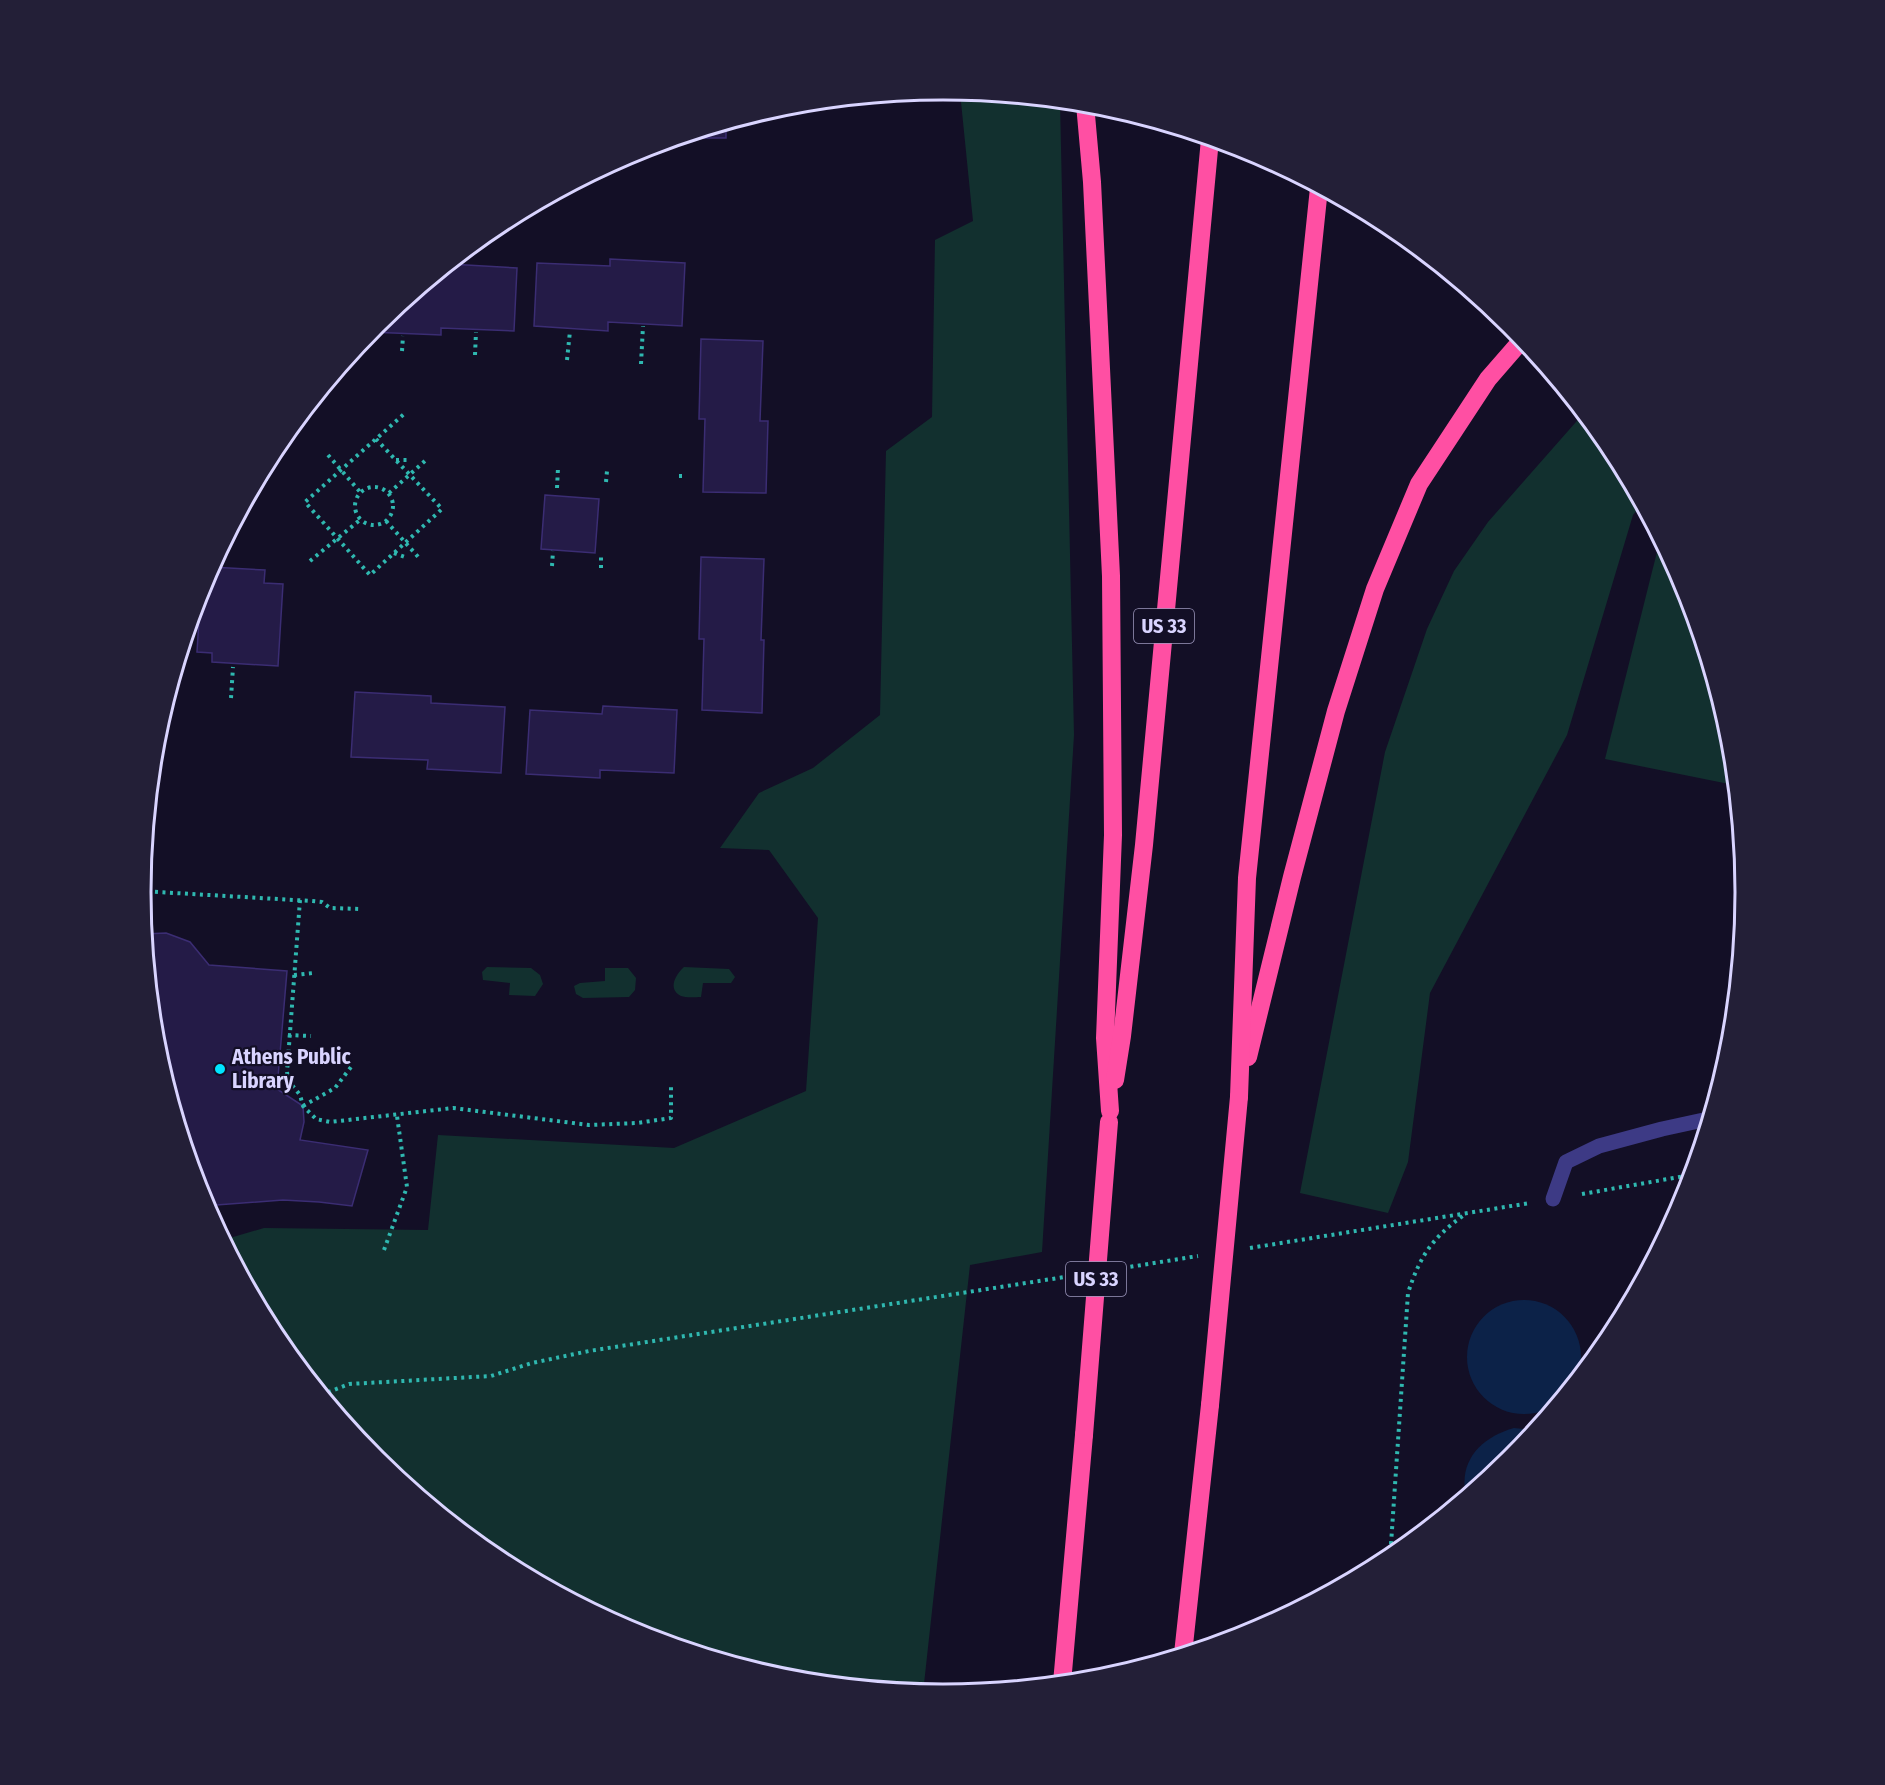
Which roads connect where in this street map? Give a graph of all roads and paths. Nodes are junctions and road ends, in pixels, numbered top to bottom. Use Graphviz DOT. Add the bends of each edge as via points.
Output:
graph roads {
  1 [pos="1086,114"];
  2 [pos="1209,147"];
  3 [pos="1318,196"];
  4 [pos="643,326"];
  5 [pos="570,331"];
  6 [pos="476,332"];
  7 [pos="403,336"];
  8 [pos="1516,346"];
  9 [pos="402,351"];
  10 [pos="475,355"];
  11 [pos="567,360"];
  12 [pos="641,364"];
  13 [pos="405,414"];
  14 [pos="376,439"];
  15 [pos="328,455"];
  16 [pos="396,460"];
  17 [pos="410,460"];
  18 [pos="426,460"];
  19 [pos="558,468"];
  20 [pos="341,470"];
  21 [pos="607,471"];
  22 [pos="410,475"];
  23 [pos="606,482"];
  24 [pos="557,488"];
  25 [pos="361,493"];
  26 [pos="389,494"];
  27 [pos="361,519"];
  28 [pos="386,520"];
  29 [pos="338,538"];
  30 [pos="405,542"];
  31 [pos="553,551"];
  32 [pos="393,553"];
  33 [pos="601,556"];
  34 [pos="408,558"];
  35 [pos="420,559"];
  36 [pos="310,561"];
  37 [pos="552,566"];
  38 [pos="601,568"];
  39 [pos="233,667"];
  40 [pos="231,698"];
  41 [pos="151,892"];
  42 [pos="300,900"];
  43 [pos="359,909"];
  44 [pos="313,973"];
  45 [pos="294,975"];
  46 [pos="288,1035"];
  47 [pos="311,1036"];
  48 [pos="351,1067"];
  49 [pos="671,1084"];
  50 [pos="1239,1097"];
  51 [pos="303,1106"];
  52 [pos="397,1116"];
  53 [pos="1109,1117"];
  54 [pos="1700,1121"];
  55 [pos="1553,1199"];
  56 [pos="384,1250"];
  57 [pos="1239,1250"];
  58 [pos="1204,1255"];
  59 [pos="1121,1268"];
  60 [pos="1074,1275"];
  61 [pos="328,1392"];
  62 [pos="1391,1545"];
  63 [pos="1184,1646"];
  64 [pos="1063,1675"];
  1 -- 53 [label="highway" via="1111,576 1113,835 1105,1038"];
  2 -- 53 [label="highway, US 33" via="1144,845"];
  3 -- 50 [label="highway" via="1247,878"];
  4 -- 12 [label="path"];
  5 -- 11 [label="path"];
  6 -- 10 [label="path"];
  7 -- 9 [label="path"];
  8 -- 50 [label="highway" via="1488,379 1419,484 1375,589 1330,733"];
  13 -- 14 [label="path"];
  14 -- 16 [label="path"];
  14 -- 20 [label="path"];
  15 -- 20 [label="path"];
  16 -- 17 [label="path"];
  16 -- 22 [label="path"];
  18 -- 22 [label="path"];
  19 -- 24 [label="path"];
  20 -- 25 [label="path"];
  20 -- 29 [label="path" via="303,500"];
  21 -- 23 [label="path"];
  22 -- 26 [label="path"];
  22 -- 30 [label="path" via="442,509"];
  25 -- 26 [label="path" via="376,486"];
  25 -- 27 [label="path" via="355,507"];
  26 -- 28 [label="path" via="393,508"];
  27 -- 28 [label="path" via="372,525"];
  27 -- 29 [label="path"];
  28 -- 30 [label="path"];
  29 -- 32 [label="path" via="370,575"];
  29 -- 36 [label="path"];
  30 -- 32 [label="path"];
  30 -- 35 [label="path"];
  31 -- 37 [label="path"];
  32 -- 34 [label="path"];
  33 -- 38 [label="path"];
  39 -- 40 [label="path"];
  41 -- 42 [label="path"];
  42 -- 43 [label="path" via="322,902 330,908"];
  42 -- 45 [label="path"];
  44 -- 45 [label="path"];
  45 -- 46 [label="path"];
  46 -- 47 [label="path"];
  46 -- 51 [label="path" via="288,1080"];
  48 -- 51 [label="path" via="335,1088"];
  49 -- 52 [label="path" via="671,1118 637,1123 589,1125 453,1108"];
  50 -- 63 [label="highway, bridge"];
  51 -- 52 [label="path" via="322,1122"];
  52 -- 56 [label="path" via="407,1187"];
  53 -- 64 [label="highway, US 33, bridge"];
  54 -- 55 [label="lane" via="1599,1146 1566,1162"];
  57 -- 62 [label="path" via="1464,1215 1431,1243 1408,1293"];
  58 -- 59 [label="path"];
  60 -- 61 [label="path" via="589,1351 491,1376 357,1383"];
}
